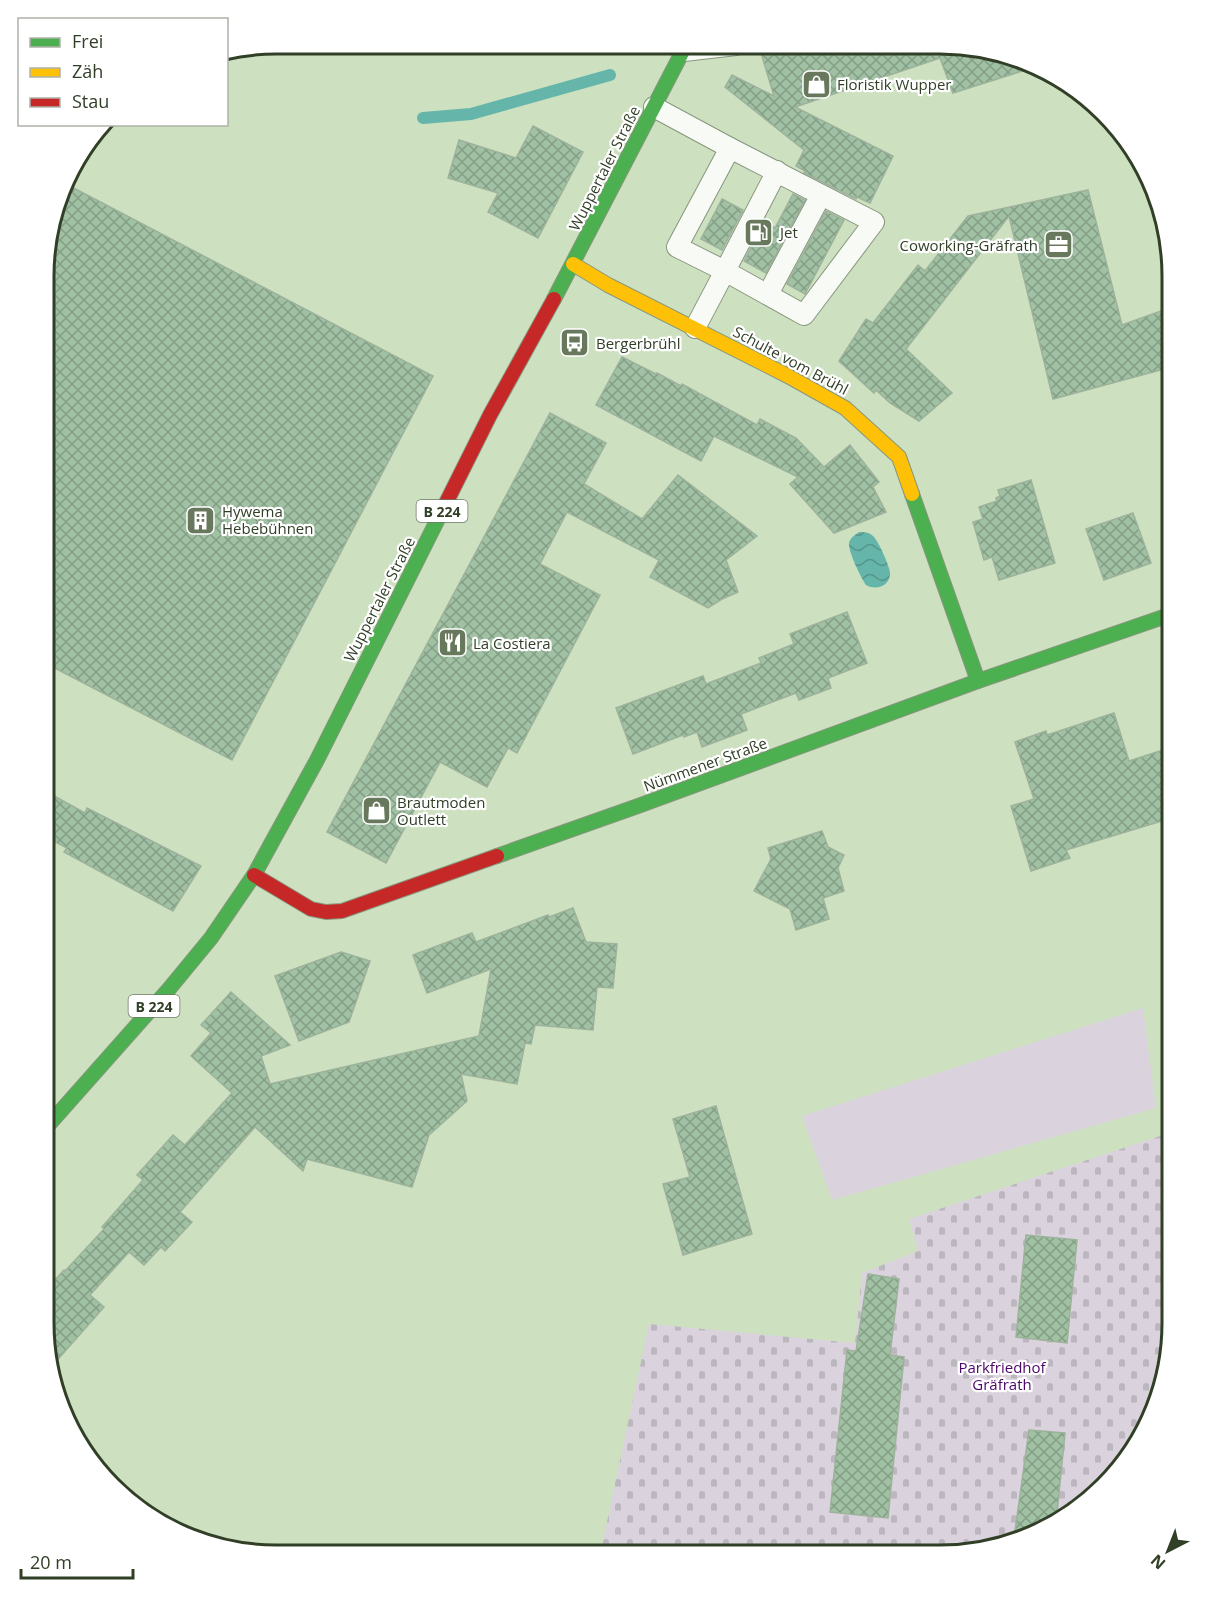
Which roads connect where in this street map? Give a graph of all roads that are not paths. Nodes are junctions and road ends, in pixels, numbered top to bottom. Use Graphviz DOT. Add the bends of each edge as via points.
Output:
graph roads {
  1 [pos="682,54"];
  2 [pos="654,107"];
  3 [pos="730,148"];
  4 [pos="777,171"];
  5 [pos="821,195"];
  6 [pos="573,264"];
  7 [pos="725,271"];
  8 [pos="768,294"];
  9 [pos="694,328"];
  10 [pos="1162,618"];
  11 [pos="978,681"];
  12 [pos="254,875"];
  13 [pos="54,1119"];
  1 -- 2 [label="street, Wuppertaler Straße / B 224"];
  2 -- 3 [label="lane"];
  2 -- 6 [label="street, Wuppertaler Straße / B 224"];
  3 -- 4 [label="lane"];
  3 -- 7 [label="lane" via="676,247"];
  4 -- 5 [label="lane"];
  4 -- 7 [label="lane"];
  5 -- 8 [label="lane"];
  5 -- 8 [label="lane" via="874,222 804,315"];
  6 -- 9 [label="street, Schulte vom Brühl"];
  6 -- 12 [label="street, Wuppertaler Straße / B 224" via="512,372 317,760"];
  7 -- 8 [label="lane"];
  7 -- 9 [label="lane"];
  9 -- 11 [label="street, Schulte vom Brühl" via="845,408 899,457"];
  10 -- 11 [label="street, Nümmener Straße"];
  11 -- 12 [label="street, Nümmener Straße" via="342,911 311,909"];
  12 -- 13 [label="street, Wuppertaler Straße / B 224" via="211,938"];
}
